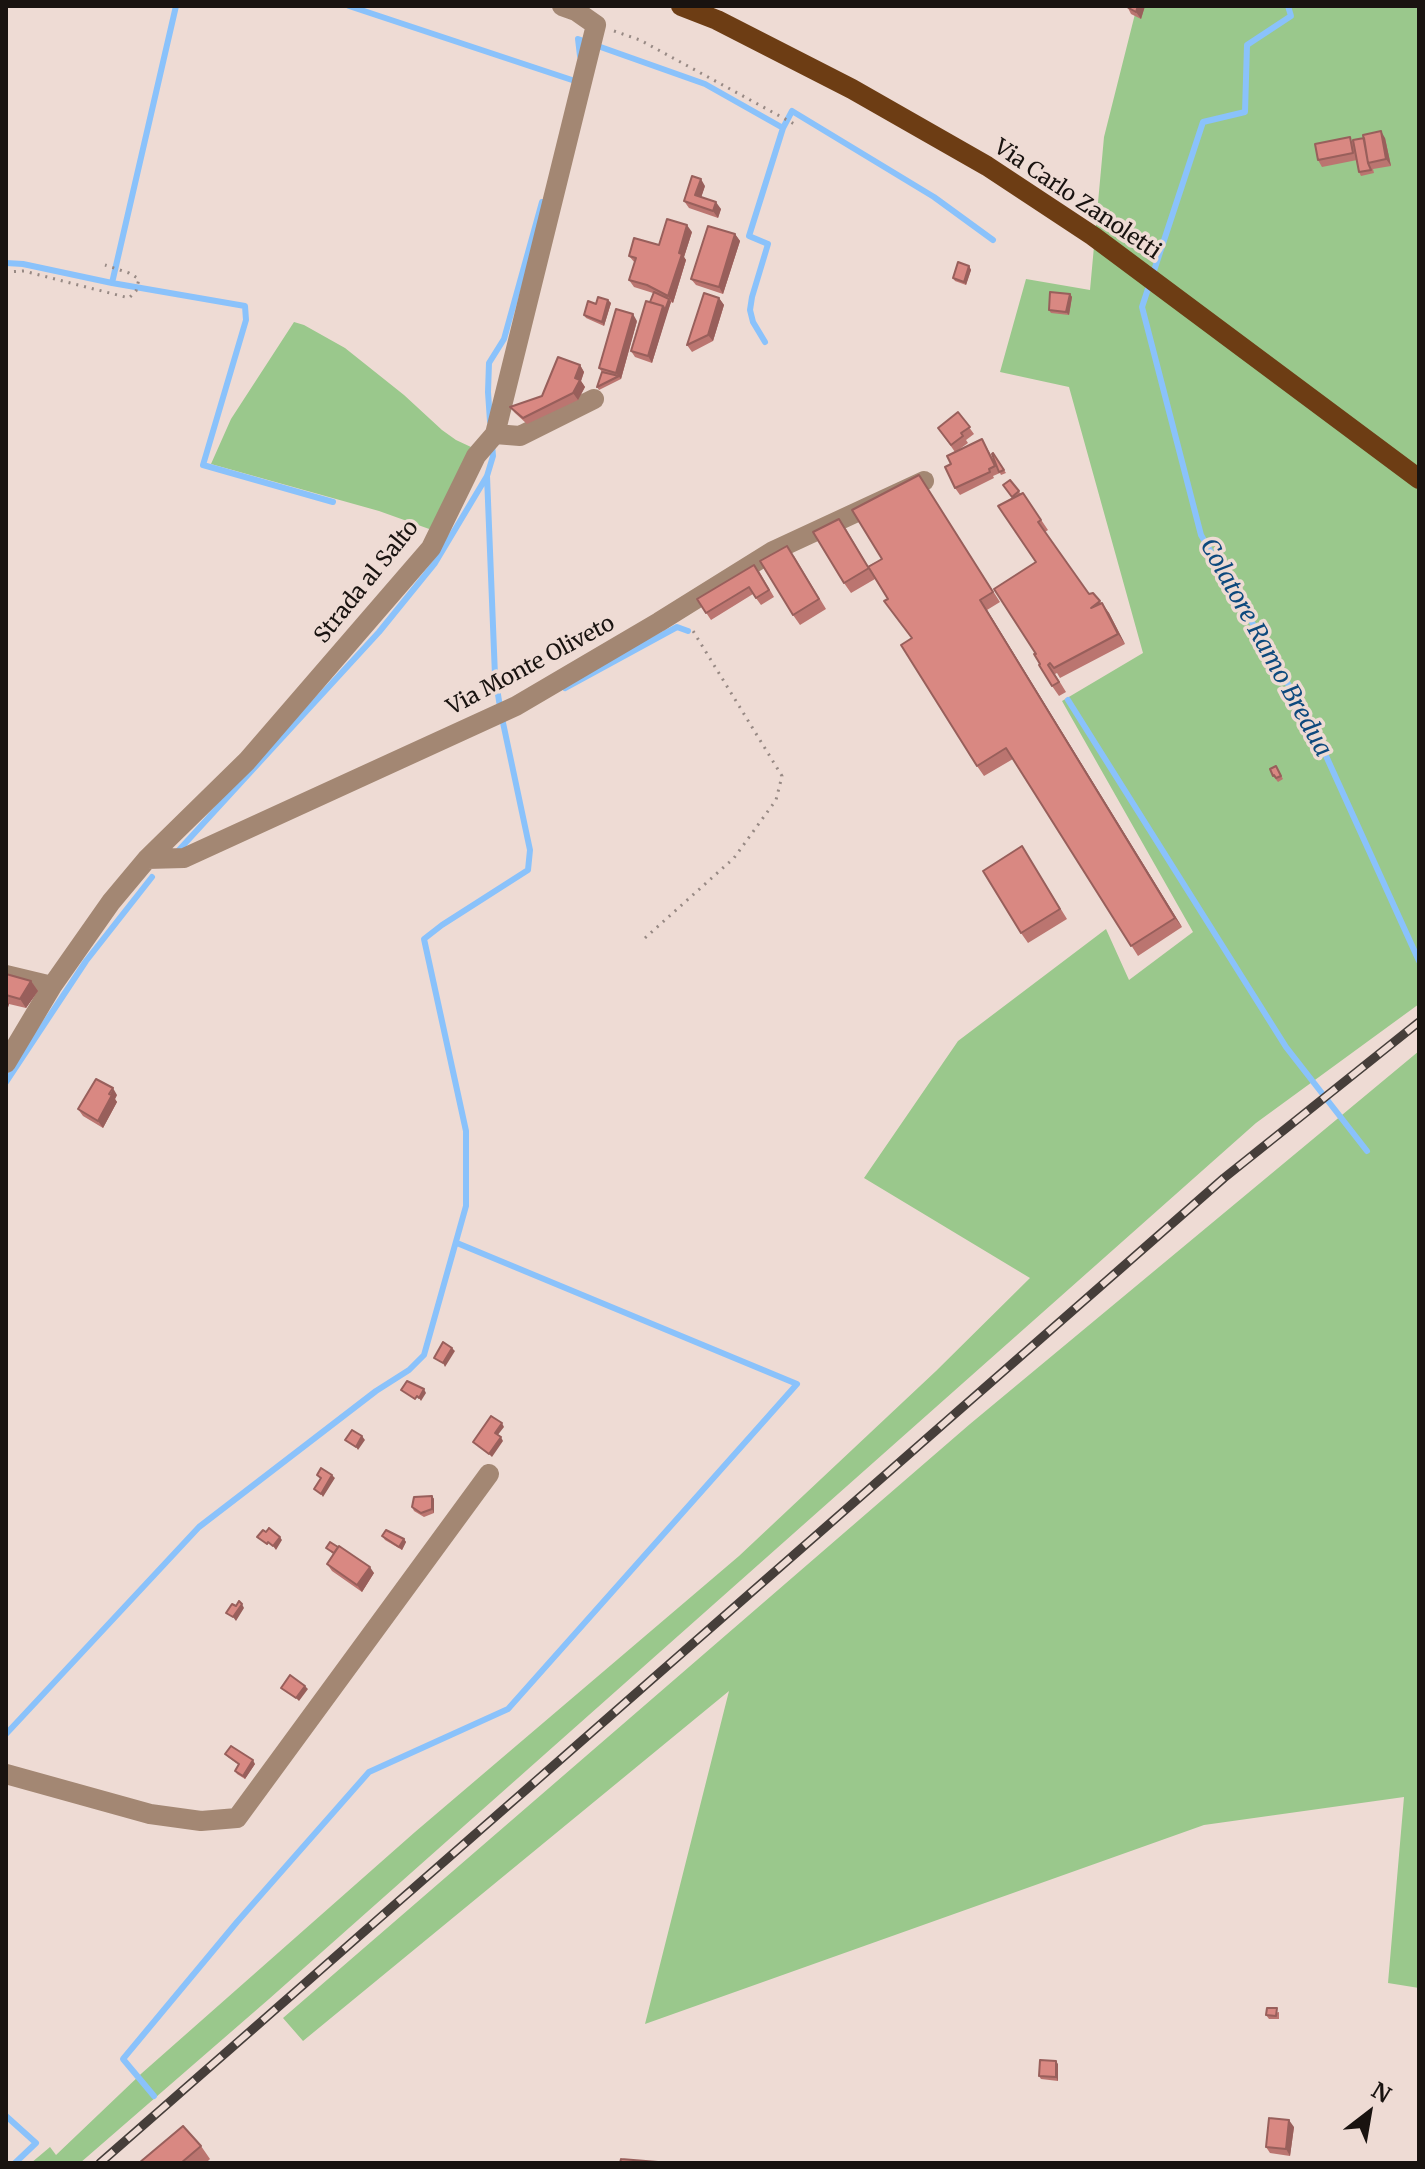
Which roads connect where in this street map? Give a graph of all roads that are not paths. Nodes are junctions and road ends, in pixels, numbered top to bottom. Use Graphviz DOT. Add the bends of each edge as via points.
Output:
graph roads {
  1 [pos="562,6"];
  2 [pos="681,6"];
  3 [pos="594,399"];
  4 [pos="492,438"];
  5 [pos="1419,479"];
  6 [pos="924,481"];
  7 [pos="147,859"];
  8 [pos="6,975"];
  9 [pos="52,986"];
  10 [pos="6,1063"];
  11 [pos="489,1474"];
  12 [pos="6,1774"];
  1 -- 4 [label="street, Strada al Salto" via="576,11 592,38"];
  2 -- 5 [label="main road, Via Carlo Zanoletti" via="852,89 987,166 1093,236"];
  3 -- 4 [label="street" via="520,436"];
  4 -- 7 [label="street, Strada al Salto" via="476,456 431,548 247,761"];
  6 -- 7 [label="street, Via Monte Oliveto" via="773,551 501,713 184,858"];
  7 -- 9 [label="street, Strada al Salto"];
  8 -- 9 [label="street"];
  9 -- 10 [label="street, Strada al Salto"];
  11 -- 12 [label="street" via="237,1818 201,1821 150,1814"];
}
